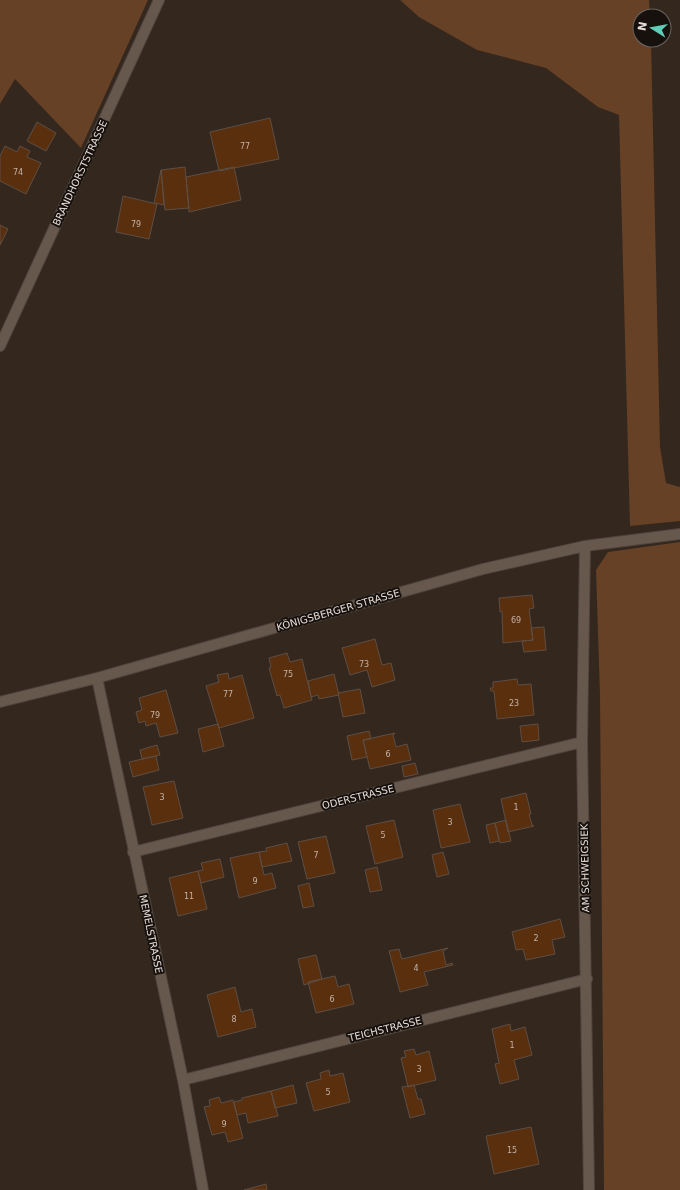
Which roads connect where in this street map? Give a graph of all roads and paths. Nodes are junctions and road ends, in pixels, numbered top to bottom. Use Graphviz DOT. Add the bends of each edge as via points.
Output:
graph roads {
  1 [pos="159,0"];
  2 [pos="0,346"];
  3 [pos="680,534"];
  4 [pos="585,546"];
  5 [pos="97,678"];
  6 [pos="0,702"];
  7 [pos="582,742"];
  8 [pos="133,852"];
  9 [pos="587,979"];
  10 [pos="183,1080"];
  11 [pos="203,1190"];
  12 [pos="589,1190"];
  1 -- 2 [label="street, BRANDHORSTSTRASSE"];
  3 -- 4 [label="street, KÖNIGSBERGER STRASSE"];
  4 -- 5 [label="street, KÖNIGSBERGER STRASSE" via="483,570"];
  4 -- 7 [label="street, AM SCHWEIGSIEK"];
  5 -- 6 [label="street, KÖNIGSBERGER STRASSE"];
  5 -- 8 [label="street, MEMELSTRASSE"];
  7 -- 8 [label="street, ODERSTRASSE"];
  7 -- 9 [label="street, AM SCHWEIGSIEK"];
  8 -- 10 [label="street, MEMELSTRASSE"];
  9 -- 10 [label="street, TEICHSTRASSE"];
  9 -- 12 [label="street, AM SCHWEIGSIEK"];
  10 -- 11 [label="street, MEMELSTRASSE"];
}
